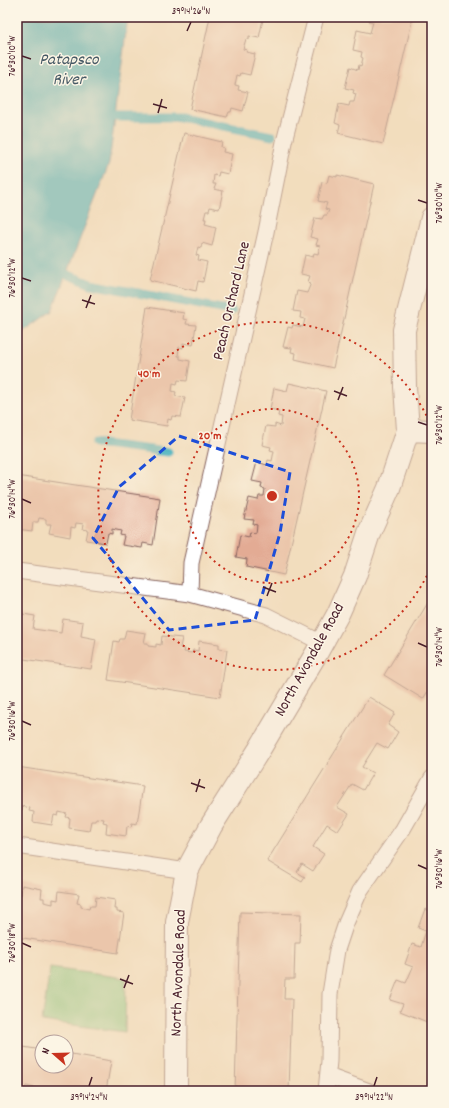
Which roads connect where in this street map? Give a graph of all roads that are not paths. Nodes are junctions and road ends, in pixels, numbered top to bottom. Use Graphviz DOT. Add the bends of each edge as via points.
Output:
graph roads {
  1 [pos="316,17"];
  2 [pos="432,218"];
  3 [pos="408,430"];
  4 [pos="432,431"];
  5 [pos="17,571"];
  6 [pos="190,594"];
  7 [pos="322,643"];
  8 [pos="432,778"];
  9 [pos="427,796"];
  10 [pos="17,846"];
  11 [pos="187,871"];
  12 [pos="328,1076"];
  13 [pos="176,1091"];
  14 [pos="326,1091"];
  15 [pos="369,1091"];
  1 -- 6 [label="lane, Peach Orchard Lane" via="284,142 191,563"];
  2 -- 3 [label="street, North Avondale Road" via="404,330"];
  3 -- 4 [label="street"];
  3 -- 7 [label="street, North Avondale Road" via="355,576"];
  5 -- 6 [label="lane"];
  6 -- 7 [label="lane" via="266,615"];
  7 -- 11 [label="street, North Avondale Road" via="259,750 210,826"];
  8 -- 9 [label="lane"];
  9 -- 12 [label="lane" via="360,891 346,923 337,950 330,994"];
  10 -- 11 [label="lane"];
  11 -- 13 [label="street, North Avondale Road" via="177,922"];
  12 -- 14 [label="lane"];
  12 -- 15 [label="lane"];
}
